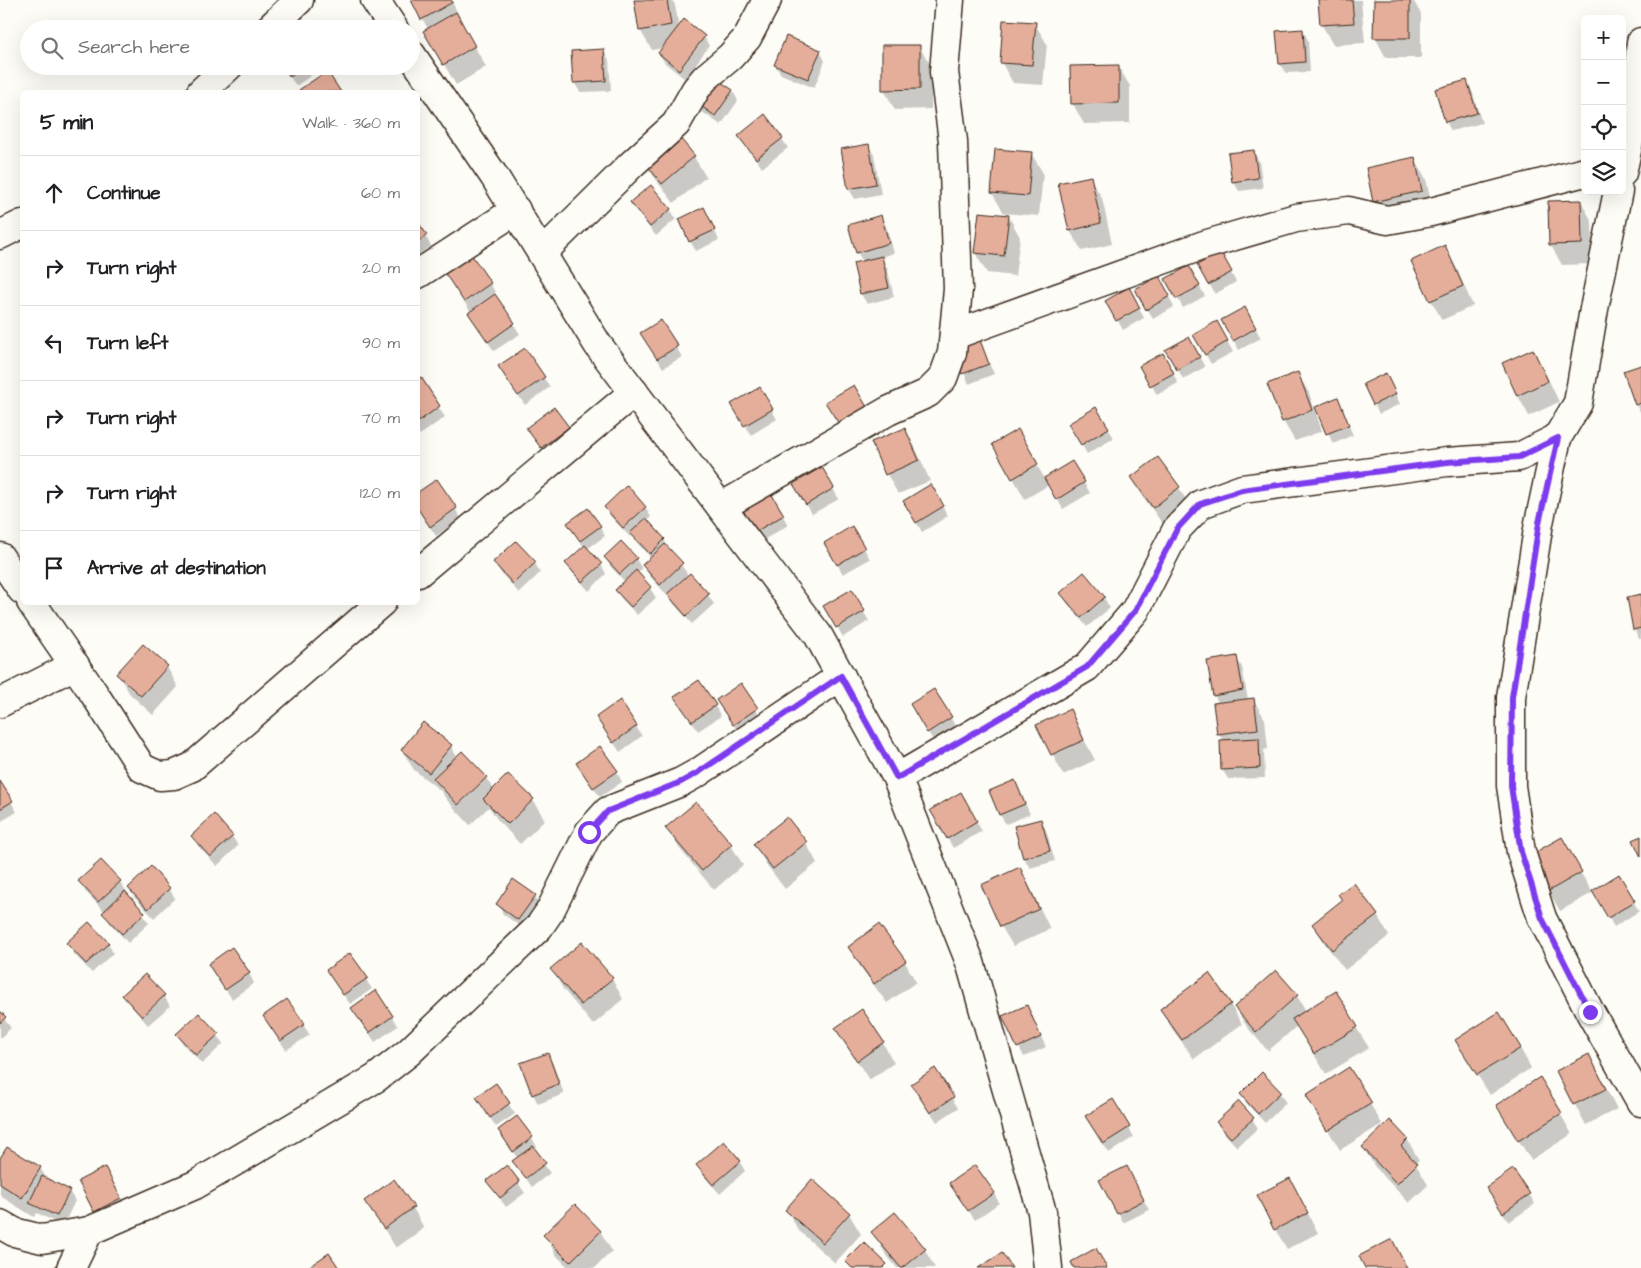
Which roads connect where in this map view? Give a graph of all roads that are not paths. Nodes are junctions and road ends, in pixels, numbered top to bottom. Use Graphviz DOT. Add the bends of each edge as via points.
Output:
graph roads {
  1 [pos="299,0"];
  2 [pos="375,0"];
  3 [pos="767,0"];
  4 [pos="950,0"];
  5 [pos="278,20"];
  6 [pos="388,20"];
  7 [pos="1641,42"];
  8 [pos="420,67"];
  9 [pos="219,75"];
  10 [pos="203,90"];
  11 [pos="1626,152"];
  12 [pos="1581,173"];
  13 [pos="1617,195"];
  14 [pos="516,210"];
  15 [pos="20,225"];
  16 [pos="0,235"];
  17 [pos="542,253"];
  18 [pos="420,273"];
  19 [pos="954,335"];
  20 [pos="634,392"];
  21 [pos="1558,438"];
  22 [pos="721,507"];
  23 [pos="0,557"];
  24 [pos="420,571"];
  25 [pos="20,587"];
  26 [pos="33,605"];
  27 [pos="379,605"];
  28 [pos="75,665"];
  29 [pos="841,676"];
  30 [pos="0,703"];
  31 [pos="897,778"];
  32 [pos="1641,1102"];
  33 [pos="0,1224"];
  34 [pos="89,1231"];
  35 [pos="71,1268"];
  36 [pos="1048,1268"];
  1 -- 5 [label="street"];
  2 -- 6 [label="street"];
  3 -- 17 [label="street" via="747,38 705,78 676,124"];
  4 -- 19 [label="street" via="944,72 954,160 958,289"];
  7 -- 11 [label="street" via="1634,119"];
  8 -- 14 [label="street"];
  9 -- 10 [label="street"];
  12 -- 19 [label="street" via="1431,212 1387,220 1349,211 1296,218 1204,245"];
  13 -- 21 [label="street" via="1578,403"];
  14 -- 17 [label="street"];
  14 -- 18 [label="street"];
  15 -- 16 [label="street"];
  17 -- 20 [label="street" via="598,345"];
  19 -- 22 [label="street" via="952,353 943,378 928,393 888,411"];
  20 -- 22 [label="street"];
  20 -- 24 [label="street"];
  21 -- 31 [label="street" via="1519,457 1447,462 1242,490 1200,504 1177,529 1135,611 1087,667"];
  21 -- 32 [label="street" via="1539,523 1512,697 1511,786 1521,852 1542,918"];
  22 -- 29 [label="street" via="818,635"];
  23 -- 25 [label="street"];
  26 -- 28 [label="street"];
  27 -- 28 [label="street" via="192,767 174,775 160,776 142,768"];
  28 -- 30 [label="street"];
  29 -- 31 [label="street"];
  29 -- 34 [label="street" via="699,772 608,811 589,832 539,927 409,1052 376,1078 195,1185"];
  31 -- 36 [label="street" via="970,962 1042,1212"];
  33 -- 34 [label="street" via="14,1232 42,1239"];
  34 -- 35 [label="street"];
}
